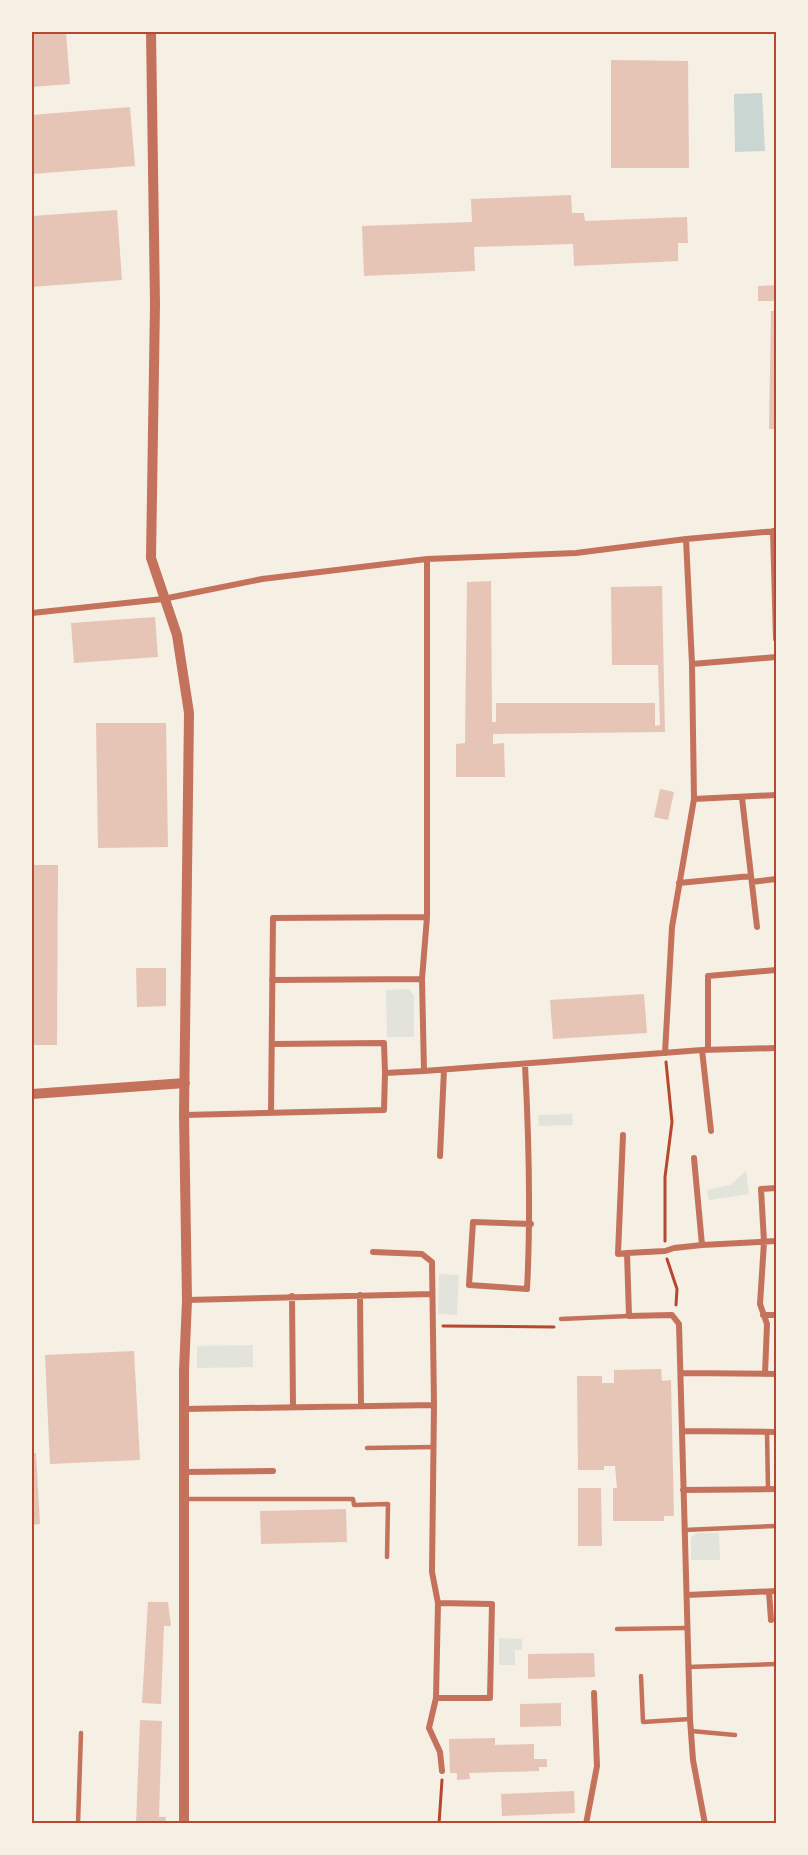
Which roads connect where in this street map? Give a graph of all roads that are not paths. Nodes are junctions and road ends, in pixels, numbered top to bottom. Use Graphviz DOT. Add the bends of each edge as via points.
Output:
graph roads {
  1 [pos="151,32"];
  2 [pos="775,531"];
  3 [pos="686,539"];
  4 [pos="427,559"];
  5 [pos="163,598"];
  6 [pos="32,613"];
  7 [pos="777,639"];
  8 [pos="777,657"];
  9 [pos="692,664"];
  10 [pos="777,795"];
  11 [pos="742,798"];
  12 [pos="694,799"];
  13 [pos="752,879"];
  14 [pos="777,879"];
  15 [pos="679,883"];
  16 [pos="427,917"];
  17 [pos="757,927"];
  18 [pos="777,970"];
  19 [pos="422,979"];
  20 [pos="272,981"];
  21 [pos="272,1044"];
  22 [pos="777,1048"];
  23 [pos="705,1049"];
  24 [pos="665,1053"];
  25 [pos="525,1065"];
  26 [pos="444,1070"];
  27 [pos="424,1071"];
  28 [pos="385,1073"];
  29 [pos="185,1083"];
  30 [pos="32,1094"];
  31 [pos="272,1113"];
  32 [pos="184,1115"];
  33 [pos="711,1131"];
  34 [pos="623,1135"];
  35 [pos="440,1156"];
  36 [pos="694,1158"];
  37 [pos="777,1188"];
  38 [pos="531,1224"];
  39 [pos="777,1241"];
  40 [pos="764,1242"];
  41 [pos="702,1245"];
  42 [pos="373,1252"];
  43 [pos="627,1253"];
  44 [pos="432,1294"];
  45 [pos="360,1295"];
  46 [pos="292,1296"];
  47 [pos="188,1300"];
  48 [pos="763,1315"];
  49 [pos="777,1315"];
  50 [pos="628,1316"];
  51 [pos="561,1319"];
  52 [pos="681,1374"];
  53 [pos="765,1374"];
  54 [pos="777,1374"];
  55 [pos="434,1404"];
  56 [pos="361,1405"];
  57 [pos="293,1407"];
  58 [pos="184,1409"];
  59 [pos="682,1431"];
  60 [pos="767,1432"];
  61 [pos="777,1432"];
  62 [pos="434,1447"];
  63 [pos="367,1448"];
  64 [pos="184,1472"];
  65 [pos="273,1472"];
  66 [pos="768,1489"];
  67 [pos="777,1489"];
  68 [pos="684,1490"];
  69 [pos="184,1500"];
  70 [pos="777,1526"];
  71 [pos="684,1530"];
  72 [pos="387,1557"];
  73 [pos="773,1592"];
  74 [pos="687,1595"];
  75 [pos="438,1603"];
  76 [pos="771,1620"];
  77 [pos="687,1628"];
  78 [pos="618,1629"];
  79 [pos="777,1664"];
  80 [pos="688,1667"];
  81 [pos="641,1676"];
  82 [pos="594,1692"];
  83 [pos="436,1698"];
  84 [pos="690,1719"];
  85 [pos="691,1731"];
  86 [pos="81,1732"];
  87 [pos="735,1735"];
  88 [pos="442,1771"];
  89 [pos="78,1824"];
  90 [pos="184,1824"];
  91 [pos="586,1824"];
  92 [pos="705,1824"];
  1 -- 5 [label="street" via="155,304 151,558"];
  2 -- 3 [label="street"];
  2 -- 7 [label="street"];
  3 -- 4 [label="street" via="576,553"];
  3 -- 9 [label="street"];
  4 -- 5 [label="street" via="262,579"];
  4 -- 16 [label="street"];
  5 -- 6 [label="street"];
  5 -- 29 [label="street" via="177,635 189,713"];
  8 -- 9 [label="street"];
  9 -- 12 [label="street"];
  10 -- 11 [label="street"];
  11 -- 12 [label="street"];
  11 -- 13 [label="street"];
  12 -- 15 [label="street"];
  13 -- 14 [label="street"];
  13 -- 15 [label="street"];
  13 -- 17 [label="street"];
  15 -- 24 [label="street" via="672,927"];
  16 -- 19 [label="street"];
  16 -- 20 [label="street" via="273,918"];
  18 -- 23 [label="street" via="708,976"];
  19 -- 20 [label="street"];
  19 -- 27 [label="street"];
  20 -- 21 [label="street"];
  21 -- 28 [label="street" via="384,1043"];
  21 -- 31 [label="street"];
  22 -- 23 [label="street"];
  23 -- 24 [label="street"];
  23 -- 33 [label="street"];
  24 -- 25 [label="street"];
  25 -- 26 [label="street"];
  25 -- 38 [label="street"];
  26 -- 27 [label="street"];
  26 -- 35 [label="street"];
  27 -- 28 [label="street"];
  28 -- 31 [label="street" via="384,1110"];
  29 -- 30 [label="street"];
  29 -- 32 [label="street"];
  31 -- 32 [label="street"];
  32 -- 47 [label="street"];
  34 -- 43 [label="street" via="618,1254"];
  36 -- 41 [label="street"];
  37 -- 40 [label="street" via="761,1189"];
  38 -- 38 [label="street" via="473,1222 469,1285 528,1289"];
  39 -- 40 [label="street"];
  40 -- 41 [label="street"];
  40 -- 48 [label="street" via="760,1304"];
  41 -- 43 [label="street"];
  42 -- 44 [label="street" via="422,1254 432,1262"];
  43 -- 50 [label="street"];
  44 -- 45 [label="street"];
  44 -- 55 [label="street"];
  45 -- 46 [label="street"];
  45 -- 56 [label="street"];
  46 -- 47 [label="street"];
  46 -- 57 [label="street"];
  47 -- 58 [label="street"];
  48 -- 49 [label="street"];
  48 -- 53 [label="street"];
  50 -- 51 [label="lane"];
  50 -- 52 [label="street" via="672,1315 679,1324"];
  52 -- 53 [label="street"];
  52 -- 59 [label="street"];
  53 -- 54 [label="street"];
  55 -- 56 [label="street"];
  55 -- 62 [label="street"];
  56 -- 57 [label="street"];
  57 -- 58 [label="street"];
  58 -- 64 [label="street"];
  59 -- 60 [label="street"];
  59 -- 68 [label="street"];
  60 -- 61 [label="street"];
  60 -- 66 [label="lane"];
  62 -- 63 [label="lane"];
  62 -- 75 [label="street" via="432,1572"];
  64 -- 65 [label="street"];
  64 -- 69 [label="street"];
  66 -- 67 [label="street"];
  66 -- 68 [label="street"];
  68 -- 71 [label="street"];
  69 -- 72 [label="lane" via="353,1499 354,1505 388,1504"];
  69 -- 90 [label="street"];
  70 -- 71 [label="lane"];
  71 -- 74 [label="street"];
  73 -- 74 [label="street"];
  73 -- 76 [label="street"];
  74 -- 77 [label="street"];
  75 -- 83 [label="street"];
  75 -- 83 [label="street" via="492,1604 490,1698"];
  77 -- 78 [label="lane"];
  77 -- 80 [label="street"];
  79 -- 80 [label="lane"];
  80 -- 84 [label="street"];
  81 -- 84 [label="lane" via="643,1722"];
  82 -- 91 [label="street" via="597,1766"];
  83 -- 88 [label="street" via="429,1728 440,1752"];
  84 -- 85 [label="street"];
  85 -- 87 [label="lane"];
  85 -- 92 [label="street"];
  86 -- 89 [label="lane"];
}
